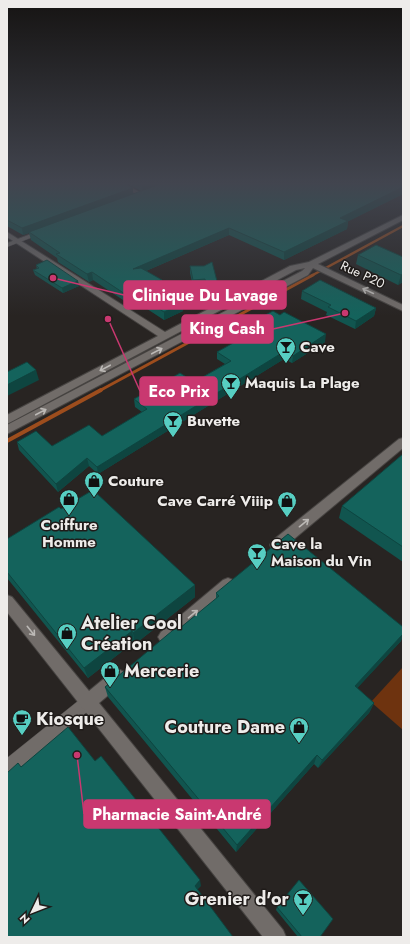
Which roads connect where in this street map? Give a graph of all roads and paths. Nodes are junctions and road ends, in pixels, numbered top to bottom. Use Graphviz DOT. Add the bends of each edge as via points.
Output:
graph roads {
  1 [pos="382,228"];
  2 [pos="47,230"];
  3 [pos="7,234"];
  4 [pos="18,240"];
  5 [pos="7,244"];
  6 [pos="312,264"];
  7 [pos="403,308"];
  8 [pos="164,336"];
  9 [pos="7,420"];
  10 [pos="7,430"];
  11 [pos="403,442"];
  12 [pos="265,556"];
  13 [pos="236,578"];
  14 [pos="7,601"];
  15 [pos="154,647"];
  16 [pos="130,667"];
  17 [pos="88,702"];
  18 [pos="7,768"];
  19 [pos="276,937"];
  1 -- 6 [label="main road"];
  2 -- 4 [label="street"];
  3 -- 4 [label="main road"];
  4 -- 5 [label="street"];
  4 -- 8 [label="main road"];
  7 -- 6 [label="main road, Rue P20, one-way"];
  6 -- 8 [label="main road" via="293,268"];
  10 -- 6 [label="main road, one-way" via="305,273"];
  8 -- 9 [label="main road, one-way"];
  12 -- 11 [label="main road, one-way"];
  15 -- 13 [label="main road, one-way"];
  14 -- 17 [label="main road, one-way"];
  16 -- 17 [label="main road"];
  17 -- 18 [label="street"];
  17 -- 19 [label="main road"];
}
